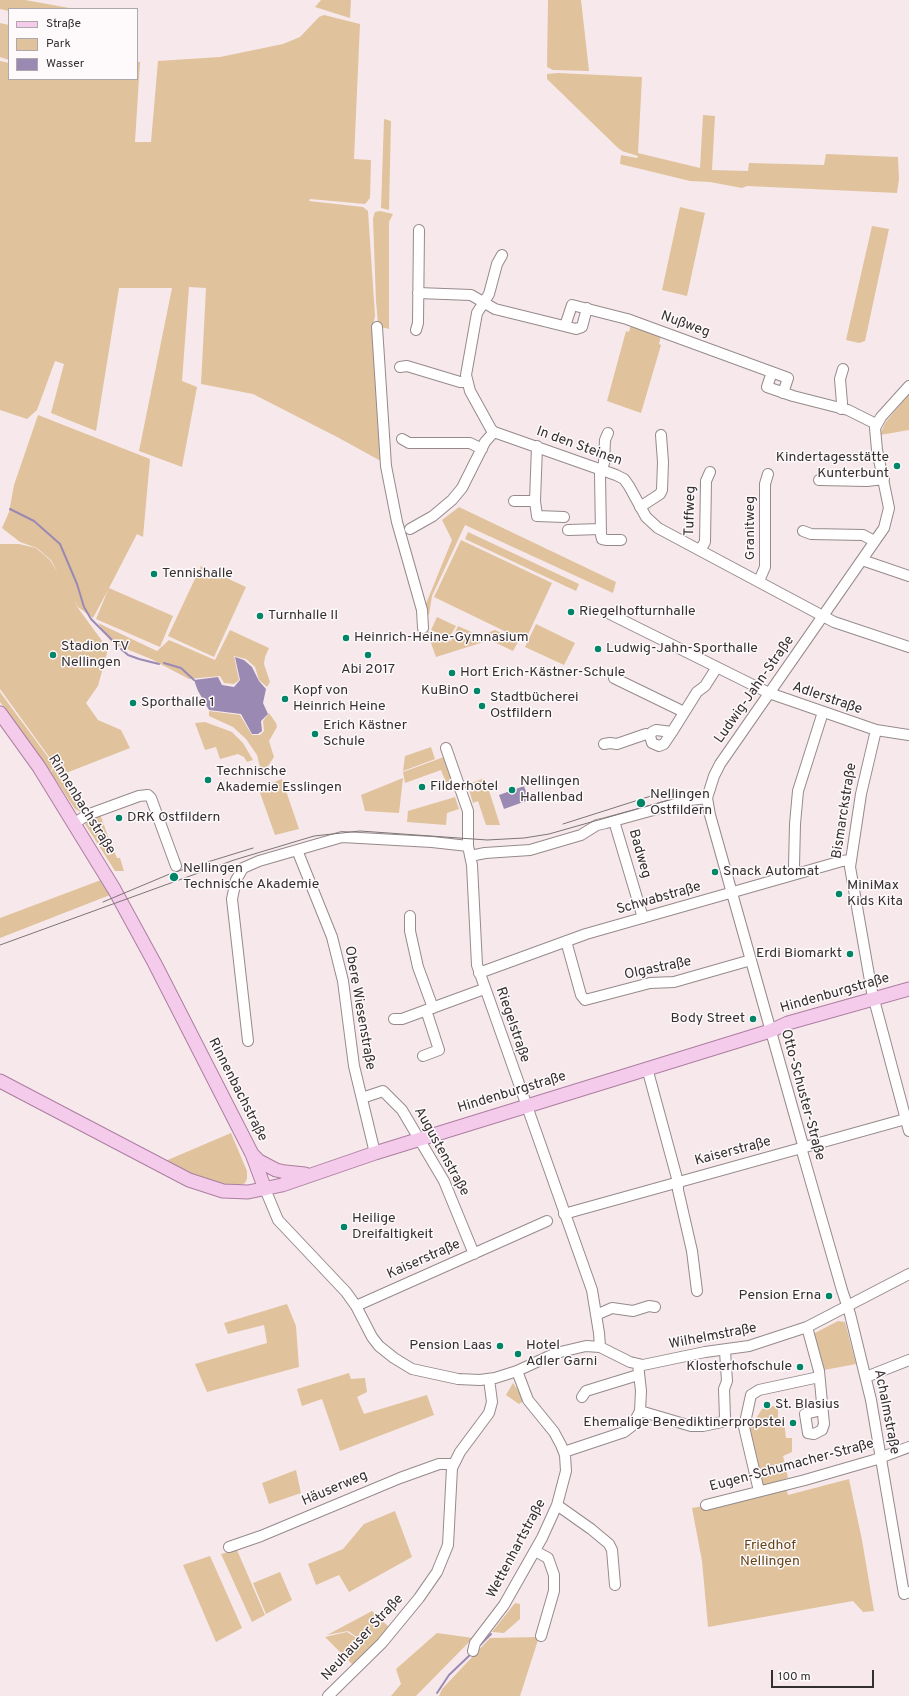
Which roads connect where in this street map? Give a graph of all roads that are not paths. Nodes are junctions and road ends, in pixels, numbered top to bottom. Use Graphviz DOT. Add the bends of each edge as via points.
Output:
graph roads {
  1 [pos="419,230"];
  2 [pos="502,255"];
  3 [pos="418,293"];
  4 [pos="483,303"];
  5 [pos="587,308"];
  6 [pos="565,326"];
  7 [pos="377,327"];
  8 [pos="416,330"];
  9 [pos="400,367"];
  10 [pos="843,369"];
  11 [pos="772,372"];
  12 [pos="467,382"];
  13 [pos="909,386"];
  14 [pos="783,392"];
  15 [pos="841,409"];
  16 [pos="876,424"];
  17 [pos="494,432"];
  18 [pos="608,433"];
  19 [pos="661,435"];
  20 [pos="402,439"];
  21 [pos="537,446"];
  22 [pos="482,449"];
  23 [pos="602,469"];
  24 [pos="710,472"];
  25 [pos="768,474"];
  26 [pos="884,479"];
  27 [pos="819,480"];
  28 [pos="514,501"];
  29 [pos="535,501"];
  30 [pos="640,507"];
  31 [pos="564,517"];
  32 [pos="410,529"];
  33 [pos="601,529"];
  34 [pos="568,530"];
  35 [pos="803,531"];
  36 [pos="620,540"];
  37 [pos="874,541"];
  38 [pos="700,550"];
  39 [pos="862,560"];
  40 [pos="909,576"];
  41 [pos="759,581"];
  42 [pos="610,614"];
  43 [pos="823,616"];
  44 [pos="423,628"];
  45 [pos="909,647"];
  46 [pos="717,667"];
  47 [pos="614,678"];
  48 [pos="769,693"];
  49 [pos="684,712"];
  50 [pos="823,712"];
  51 [pos="0,713"];
  52 [pos="876,730"];
  53 [pos="909,735"];
  54 [pos="604,744"];
  55 [pos="446,748"];
  56 [pos="708,798"];
  57 [pos="614,821"];
  58 [pos="75,823"];
  59 [pos="297,850"];
  60 [pos="469,851"];
  61 [pos="850,860"];
  62 [pos="176,866"];
  63 [pos="796,874"];
  64 [pos="732,892"];
  65 [pos="410,916"];
  66 [pos="643,918"];
  67 [pos="566,941"];
  68 [pos="751,960"];
  69 [pos="479,974"];
  70 [pos="484,989"];
  71 [pos="909,989"];
  72 [pos="909,993"];
  73 [pos="874,1001"];
  74 [pos="429,1009"];
  75 [pos="394,1019"];
  76 [pos="770,1031"];
  77 [pos="248,1042"];
  78 [pos="422,1056"];
  79 [pos="647,1068"];
  80 [pos="0,1082"];
  81 [pos="362,1098"];
  82 [pos="525,1106"];
  83 [pos="907,1119"];
  84 [pos="909,1130"];
  85 [pos="419,1140"];
  86 [pos="802,1148"];
  87 [pos="375,1153"];
  88 [pos="252,1154"];
  89 [pos="313,1174"];
  90 [pos="678,1182"];
  91 [pos="265,1189"];
  92 [pos="564,1214"];
  93 [pos="547,1222"];
  94 [pos="474,1254"];
  95 [pos="909,1274"];
  96 [pos="697,1291"];
  97 [pos="356,1306"];
  98 [pos="655,1307"];
  99 [pos="848,1307"];
  100 [pos="596,1315"];
  101 [pos="807,1327"];
  102 [pos="600,1347"];
  103 [pos="725,1350"];
  104 [pos="909,1360"];
  105 [pos="638,1364"];
  106 [pos="517,1371"];
  107 [pos="638,1375"];
  108 [pos="819,1377"];
  109 [pos="866,1377"];
  110 [pos="489,1379"];
  111 [pos="582,1397"];
  112 [pos="822,1410"];
  113 [pos="640,1411"];
  114 [pos="909,1447"];
  115 [pos="564,1452"];
  116 [pos="882,1457"];
  117 [pos="454,1464"];
  118 [pos="759,1491"];
  119 [pos="706,1505"];
  120 [pos="557,1506"];
  121 [pos="229,1548"];
  122 [pos="535,1551"];
  123 [pos="615,1585"];
  124 [pos="906,1593"];
  125 [pos="541,1636"];
  126 [pos="472,1651"];
  127 [pos="328,1696"];
  1 -- 3 [label="street"];
  2 -- 4 [label="street" via="489,294"];
  3 -- 4 [label="street" via="471,295"];
  3 -- 8 [label="street"];
  4 -- 6 [label="street"];
  4 -- 12 [label="street" via="477,313 467,366"];
  5 -- 6 [label="street" via="582,327 576,329"];
  5 -- 6 [label="street, Nußweg" via="572,305"];
  5 -- 11 [label="street, Nußweg" via="632,320"];
  7 -- 44 [label="street" via="387,471 397,522 422,610"];
  9 -- 12 [label="street" via="407,366"];
  10 -- 15 [label="street" via="840,380"];
  11 -- 14 [label="street, Nußweg" via="788,378"];
  11 -- 14 [label="street" via="767,387"];
  12 -- 17 [label="street" via="474,401"];
  13 -- 16 [label="street"];
  14 -- 15 [label="street"];
  15 -- 16 [label="street"];
  16 -- 26 [label="street, Ludwig-Jahn-Straße" via="875,435"];
  17 -- 21 [label="street, In den Steinen"];
  17 -- 22 [label="street"];
  18 -- 23 [label="street"];
  19 -- 30 [label="street" via="662,490"];
  20 -- 22 [label="street" via="409,443 470,443"];
  21 -- 23 [label="street, In den Steinen"];
  21 -- 29 [label="street"];
  22 -- 32 [label="street" via="462,488 452,500 433,516"];
  23 -- 30 [label="street, In den Steinen" via="624,479"];
  23 -- 33 [label="street" via="599,501"];
  24 -- 38 [label="street, Tuffweg" via="706,481 705,542"];
  25 -- 41 [label="street, Granitweg" via="765,484 766,567"];
  26 -- 27 [label="street"];
  26 -- 37 [label="street, Ludwig-Jahn-Straße" via="888,514 884,528"];
  28 -- 29 [label="street"];
  29 -- 31 [label="street" via="537,516"];
  30 -- 38 [label="street, In den Steinen" via="652,523"];
  33 -- 34 [label="street"];
  33 -- 36 [label="street" via="602,539"];
  35 -- 37 [label="street" via="811,534 863,536"];
  37 -- 39 [label="street, Ludwig-Jahn-Straße"];
  38 -- 41 [label="street, In den Steinen"];
  39 -- 40 [label="street"];
  39 -- 43 [label="street, Ludwig-Jahn-Straße"];
  41 -- 43 [label="street, In den Steinen"];
  42 -- 46 [label="street, Adlerstraße"];
  43 -- 45 [label="street, In den Steinen"];
  43 -- 48 [label="street, Ludwig-Jahn-Straße"];
  46 -- 48 [label="street, Adlerstraße"];
  46 -- 49 [label="street"];
  47 -- 49 [label="street"];
  48 -- 50 [label="street, Adlerstraße"];
  48 -- 56 [label="street, Ludwig-Jahn-Straße" via="720,764"];
  49 -- 54 [label="street" via="672,732 656,730 650,736 646,734 617,744"];
  50 -- 52 [label="street, Adlerstraße"];
  50 -- 63 [label="street" via="798,791 794,848"];
  51 -- 58 [label="main road, Rinnenbachstraße" via="36,762"];
  52 -- 53 [label="street, Adlerstraße"];
  52 -- 61 [label="street, Bismarckstraße" via="862,789"];
  55 -- 60 [label="street, Riegelstraße" via="468,807"];
  56 -- 57 [label="street" via="690,800"];
  56 -- 64 [label="street, Otto-Schuster-Straße" via="710,815"];
  57 -- 60 [label="street" via="597,825 582,835 530,850 485,853"];
  57 -- 66 [label="street, Badweg"];
  58 -- 62 [label="street" via="87,815 148,795"];
  58 -- 88 [label="main road, Rinnenbachstraße" via="155,964"];
  59 -- 60 [label="street" via="345,837 432,842"];
  59 -- 77 [label="street" via="245,866 239,874 233,892"];
  59 -- 81 [label="street, Obere Wiesenstraße" via="337,955 354,1066"];
  60 -- 69 [label="street, Riegelstraße"];
  61 -- 63 [label="street, Schwabstraße"];
  61 -- 73 [label="street, Bismarckstraße"];
  63 -- 64 [label="street, Schwabstraße"];
  64 -- 66 [label="street, Schwabstraße"];
  64 -- 68 [label="street, Otto-Schuster-Straße"];
  65 -- 74 [label="street" via="410,931"];
  66 -- 67 [label="street, Schwabstraße"];
  67 -- 68 [label="street, Olgastraße" via="581,996 585,1000 650,982 674,982"];
  67 -- 69 [label="street, Schwabstraße"];
  68 -- 76 [label="street, Otto-Schuster-Straße"];
  69 -- 70 [label="street, Riegelstraße"];
  70 -- 74 [label="street"];
  70 -- 82 [label="street, Riegelstraße"];
  71 -- 73 [label="main road, Hindenburgstraße"];
  72 -- 73 [label="main road, Hindenburgstraße"];
  73 -- 76 [label="main road, Hindenburgstraße" via="789,1028"];
  73 -- 83 [label="street, Bismarckstraße"];
  74 -- 75 [label="street" via="402,1019"];
  74 -- 78 [label="street" via="440,1050"];
  76 -- 79 [label="main road, Hindenburgstraße"];
  76 -- 86 [label="street, Otto-Schuster-Straße"];
  79 -- 82 [label="main road, Hindenburgstraße"];
  79 -- 90 [label="street"];
  80 -- 91 [label="main road, Hindenburgstraße" via="195,1183 231,1192"];
  81 -- 85 [label="street, Augustenstraße" via="379,1091 384,1092 402,1110"];
  81 -- 87 [label="street, Obere Wiesenstraße"];
  82 -- 85 [label="main road, Hindenburgstraße"];
  82 -- 92 [label="street, Riegelstraße"];
  83 -- 84 [label="street, Bismarckstraße"];
  83 -- 86 [label="street, Kaiserstraße"];
  85 -- 87 [label="main road, Hindenburgstraße"];
  85 -- 94 [label="street, Augustenstraße" via="444,1181"];
  86 -- 90 [label="street, Kaiserstraße"];
  86 -- 99 [label="street, Otto-Schuster-Straße"];
  87 -- 89 [label="main road, Hindenburgstraße"];
  88 -- 89 [label="main road" via="276,1170"];
  88 -- 91 [label="main road, Rinnenbachstraße"];
  89 -- 91 [label="main road, Hindenburgstraße"];
  90 -- 92 [label="street, Kaiserstraße"];
  90 -- 96 [label="street" via="692,1250"];
  91 -- 97 [label="street, Rinnenbachstraße" via="282,1225 346,1292"];
  92 -- 100 [label="street, Riegelstraße" via="592,1290"];
  93 -- 94 [label="street, Kaiserstraße"];
  94 -- 97 [label="street, Kaiserstraße"];
  95 -- 99 [label="street, Wilhelmstraße"];
  97 -- 110 [label="street, Rinnenbachstraße" via="375,1341 394,1358 412,1369 448,1378"];
  98 -- 100 [label="street" via="649,1306 634,1311 612,1308"];
  99 -- 101 [label="street, Wilhelmstraße"];
  99 -- 109 [label="street, Achalmstraße"];
  100 -- 102 [label="street, Riegelstraße"];
  101 -- 103 [label="street, Wilhelmstraße" via="749,1346"];
  101 -- 108 [label="street"];
  102 -- 105 [label="street, Wilhelmstraße"];
  102 -- 106 [label="street, Wilhelmstraße" via="572,1348"];
  103 -- 105 [label="street, Wilhelmstraße"];
  103 -- 113 [label="street" via="727,1381 724,1389 724,1421 713,1425 691,1426"];
  104 -- 109 [label="street"];
  105 -- 107 [label="street"];
  106 -- 110 [label="street, Rinnenbachstraße"];
  106 -- 115 [label="street, Wettenhartstraße" via="528,1400 554,1432"];
  107 -- 111 [label="street" via="586,1391"];
  107 -- 113 [label="street" via="641,1391"];
  108 -- 112 [label="street"];
  108 -- 118 [label="street" via="756,1391 751,1395 744,1424"];
  109 -- 116 [label="street, Achalmstraße"];
  110 -- 117 [label="street, Neuhauser Straße" via="492,1402 489,1413"];
  113 -- 115 [label="street" via="628,1430"];
  114 -- 116 [label="street, Eugen-Schumacher-Straße"];
  115 -- 120 [label="street, Wettenhartstraße" via="566,1471"];
  116 -- 118 [label="street, Eugen-Schumacher-Straße"];
  116 -- 124 [label="street, Achalmstraße"];
  117 -- 121 [label="street, Häuserweg" via="433,1466 380,1485"];
  117 -- 127 [label="street, Neuhauser Straße" via="451,1477 448,1544 437,1572 387,1637"];
  118 -- 119 [label="street, Eugen-Schumacher-Straße"];
  120 -- 122 [label="street, Wettenhartstraße"];
  120 -- 123 [label="street" via="592,1529 609,1544 612,1550"];
  122 -- 125 [label="street" via="548,1558 554,1575 554,1591"];
  122 -- 126 [label="street, Wettenhartstraße" via="504,1605 475,1643"];
}
